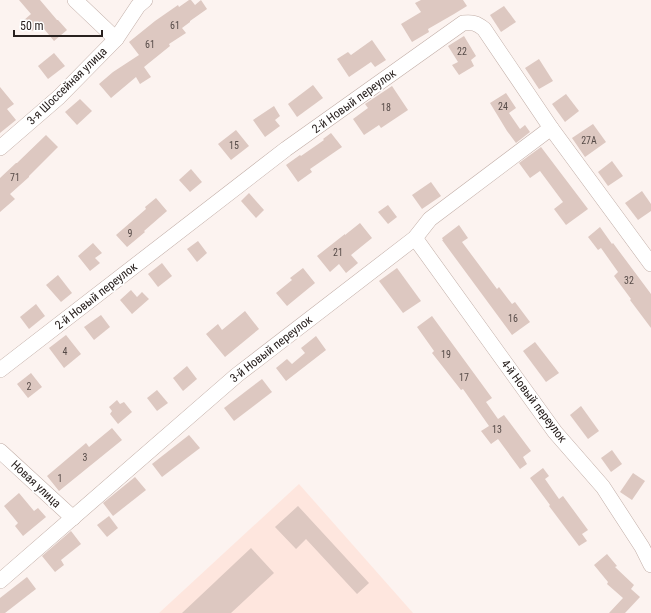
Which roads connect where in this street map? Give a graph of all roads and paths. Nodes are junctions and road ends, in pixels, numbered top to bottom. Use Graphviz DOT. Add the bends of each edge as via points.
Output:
graph roads {
  1 [pos="76,0"];
  2 [pos="145,0"];
  3 [pos="116,39"];
  4 [pos="551,128"];
  5 [pos="0,148"];
  6 [pos="414,238"];
  7 [pos="651,264"];
  8 [pos="0,370"];
  9 [pos="0,451"];
  10 [pos="73,518"];
  11 [pos="651,565"];
  12 [pos="0,581"];
  1 -- 3 [label="street"];
  2 -- 3 [label="street, 3-я Шоссейная улица" via="138,6"];
  3 -- 5 [label="street, 3-я Шоссейная улица" via="59,97"];
  4 -- 6 [label="street, 3-й Новый переулок" via="430,219"];
  4 -- 7 [label="street, 2-й Новый переулок"];
  4 -- 8 [label="street, 2-й Новый переулок" via="484,29 471,22 463,23 286,149"];
  6 -- 10 [label="street, 3-й Новый переулок" via="237,375"];
  6 -- 11 [label="street, 4-й Новый переулок" via="556,432 603,487"];
  9 -- 10 [label="street, Новая улица"];
  10 -- 12 [label="street, 3-й Новый переулок"];
}
